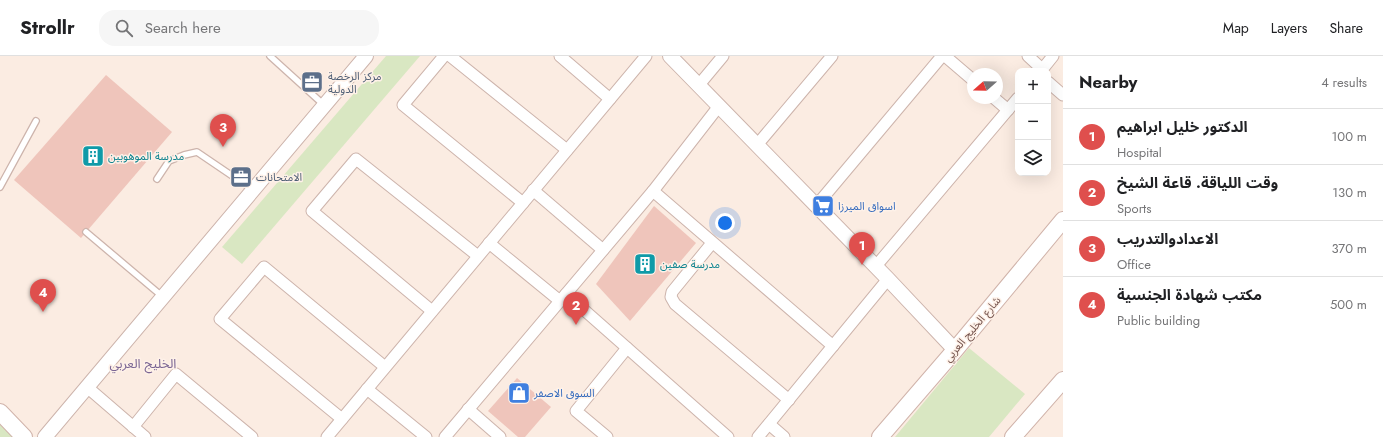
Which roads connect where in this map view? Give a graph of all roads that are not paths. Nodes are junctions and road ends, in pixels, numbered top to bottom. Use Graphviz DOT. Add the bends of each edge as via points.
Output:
graph roads {
  1 [pos="270,56"];
  2 [pos="366,56"];
  3 [pos="444,56"];
  4 [pos="450,56"];
  5 [pos="560,56"];
  6 [pos="646,56"];
  7 [pos="670,56"];
  8 [pos="723,56"];
  9 [pos="832,56"];
  10 [pos="943,56"];
  11 [pos="1028,56"];
  12 [pos="1053,56"];
  13 [pos="1039,68"];
  14 [pos="1043,68"];
  15 [pos="967,75"];
  16 [pos="1051,85"];
  17 [pos="698,86"];
  18 [pos="1063,95"];
  19 [pos="610,99"];
  20 [pos="1015,102"];
  21 [pos="1001,104"];
  22 [pos="324,105"];
  23 [pos="719,106"];
  24 [pos="1008,110"];
  25 [pos="36,120"];
  26 [pos="757,145"];
  27 [pos="567,150"];
  28 [pos="157,179"];
  29 [pos="0,187"];
  30 [pos="253,190"];
  31 [pos="533,190"];
  32 [pos="653,191"];
  33 [pos="523,203"];
  34 [pos="816,206"];
  35 [pos="1063,220"];
  36 [pos="86,232"];
  37 [pos="489,243"];
  38 [pos="712,243"];
  39 [pos="603,250"];
  40 [pos="478,256"];
  41 [pos="876,266"];
  42 [pos="888,279"];
  43 [pos="163,297"];
  44 [pos="563,297"];
  45 [pos="432,311"];
  46 [pos="833,346"];
  47 [pos="627,348"];
  48 [pos="955,350"];
  49 [pos="385,367"];
  50 [pos="1063,380"];
  51 [pos="87,387"];
  52 [pos="367,389"];
  53 [pos="788,400"];
  54 [pos="468,409"];
  55 [pos="0,412"];
  56 [pos="342,419"];
  57 [pos="769,424"];
  58 [pos="133,427"];
  59 [pos="24,437"];
  60 [pos="45,437"];
  61 [pos="145,437"];
  62 [pos="252,437"];
  63 [pos="327,437"];
  64 [pos="426,437"];
  65 [pos="445,437"];
  66 [pos="500,437"];
  67 [pos="607,437"];
  68 [pos="728,437"];
  69 [pos="758,437"];
  70 [pos="784,437"];
  71 [pos="880,437"];
  72 [pos="1013,437"];
  1 -- 22 [label="lane"];
  2 -- 22 [label="street"];
  3 -- 33 [label="street" via="403,106"];
  4 -- 27 [label="street"];
  5 -- 19 [label="street"];
  6 -- 19 [label="street"];
  7 -- 17 [label="street"];
  8 -- 17 [label="street"];
  9 -- 26 [label="street"];
  10 -- 15 [label="street"];
  10 -- 34 [label="street"];
  11 -- 13 [label="street"];
  12 -- 14 [label="street"];
  16 -- 18 [label="street"];
  17 -- 23 [label="street"];
  19 -- 27 [label="street"];
  20 -- 24 [label="street"];
  21 -- 24 [label="street"];
  22 -- 30 [label="street"];
  23 -- 26 [label="street"];
  23 -- 32 [label="street"];
  24 -- 41 [label="street"];
  25 -- 29 [label="lane"];
  26 -- 34 [label="street"];
  27 -- 31 [label="street"];
  28 -- 30 [label="lane" via="169,161 197,152"];
  30 -- 43 [label="street"];
  31 -- 33 [label="street"];
  31 -- 39 [label="street"];
  32 -- 38 [label="street"];
  32 -- 39 [label="street"];
  33 -- 37 [label="street"];
  34 -- 41 [label="street"];
  35 -- 48 [label="main road, شارع الخليج العربي"];
  36 -- 43 [label="lane"];
  37 -- 40 [label="street"];
  37 -- 44 [label="street"];
  38 -- 46 [label="street"];
  38 -- 53 [label="street" via="672,292 671,297 675,304"];
  39 -- 44 [label="street"];
  40 -- 45 [label="street"];
  40 -- 45 [label="street" via="356,159 317,205 312,211"];
  41 -- 42 [label="street"];
  42 -- 46 [label="street"];
  42 -- 48 [label="street"];
  43 -- 51 [label="street"];
  44 -- 47 [label="street"];
  44 -- 54 [label="street"];
  45 -- 49 [label="street"];
  46 -- 53 [label="street"];
  47 -- 67 [label="street" via="576,411"];
  47 -- 68 [label="street"];
  48 -- 71 [label="main road, شارع الخليج العربي"];
  49 -- 52 [label="street"];
  49 -- 56 [label="street" via="264,267 220,319"];
  50 -- 72 [label="main road"];
  51 -- 58 [label="street"];
  51 -- 60 [label="street"];
  52 -- 56 [label="street"];
  52 -- 64 [label="street"];
  53 -- 57 [label="street"];
  54 -- 65 [label="street"];
  54 -- 66 [label="street"];
  55 -- 59 [label="main road"];
  56 -- 63 [label="street"];
  57 -- 69 [label="street"];
  57 -- 70 [label="street"];
  58 -- 61 [label="street"];
  58 -- 62 [label="street" via="176,374"];
}
